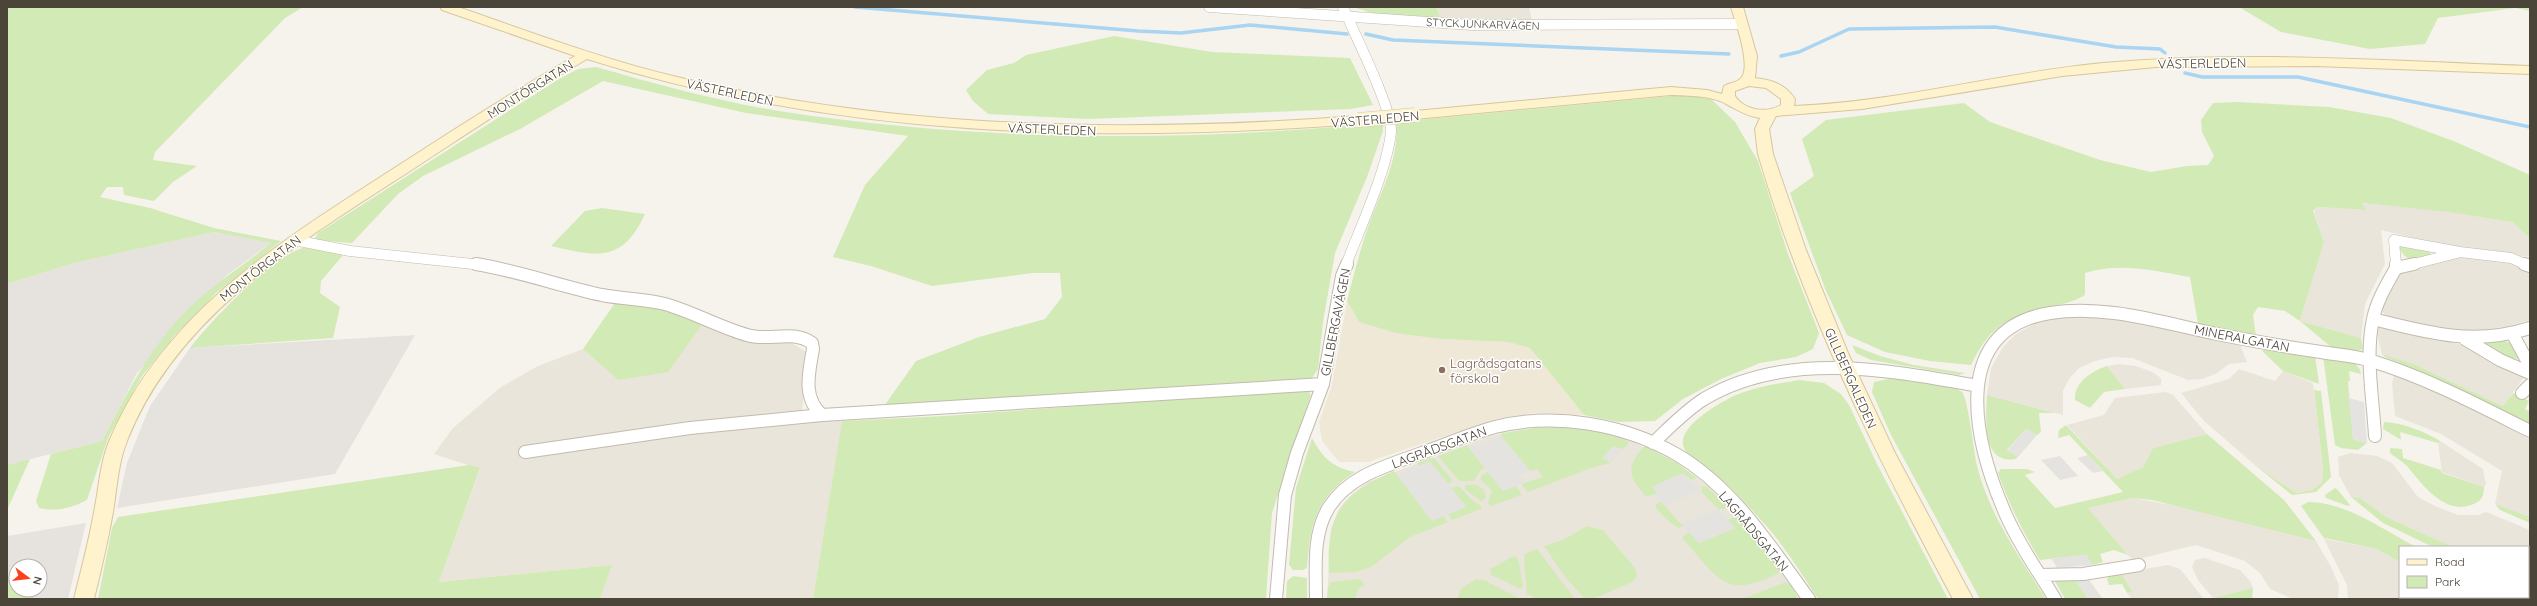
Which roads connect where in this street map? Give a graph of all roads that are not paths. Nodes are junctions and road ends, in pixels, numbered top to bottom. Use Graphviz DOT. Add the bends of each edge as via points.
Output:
graph roads {
  1 [pos="446,7"];
  2 [pos="1209,7"];
  3 [pos="1343,7"];
  4 [pos="1737,7"];
  5 [pos="1227,8"];
  6 [pos="1348,17"];
  7 [pos="1741,24"];
  8 [pos="585,55"];
  9 [pos="1751,56"];
  10 [pos="2530,70"];
  11 [pos="1741,83"];
  12 [pos="1780,90"];
  13 [pos="1671,91"];
  14 [pos="1735,104"];
  15 [pos="1877,104"];
  16 [pos="1776,112"];
  17 [pos="1764,146"];
  18 [pos="294,240"];
  19 [pos="2460,252"];
  20 [pos="2530,266"];
  21 [pos="2396,268"];
  22 [pos="2373,318"];
  23 [pos="2530,328"];
  24 [pos="2512,334"];
  25 [pos="2465,339"];
  26 [pos="2370,360"];
  27 [pos="2530,366"];
  28 [pos="1846,370"];
  29 [pos="2530,372"];
  30 [pos="1324,384"];
  31 [pos="1978,386"];
  32 [pos="822,415"];
  33 [pos="2530,431"];
  34 [pos="2375,436"];
  35 [pos="1653,443"];
  36 [pos="525,452"];
  37 [pos="2139,564"];
  38 [pos="2041,575"];
  39 [pos="84,599"];
  40 [pos="1276,599"];
  41 [pos="1316,599"];
  42 [pos="1809,599"];
  43 [pos="1963,599"];
  44 [pos="2056,599"];
  1 -- 8 [label="main road, VÄSTERLEDEN"];
  2 -- 5 [label="street, STYCKJUNKARVÄGEN"];
  3 -- 6 [label="street, GILLBERGAVÄGEN"];
  4 -- 7 [label="main road"];
  5 -- 6 [label="street, STYCKJUNKARVÄGEN"];
  6 -- 7 [label="street, STYCKJUNKARVÄGEN" via="1515,26"];
  6 -- 30 [label="street, GILLBERGAVÄGEN" via="1388,112 1391,131 1381,170 1342,276"];
  7 -- 9 [label="main road"];
  8 -- 13 [label="main road, VÄSTERLEDEN, bridge" via="670,80 838,112 952,124 1056,130 1262,128"];
  8 -- 18 [label="main road, MONTÖRGATAN" via="442,143"];
  9 -- 11 [label="main road" via="1749,77"];
  9 -- 12 [label="main road"];
  10 -- 15 [label="main road, VÄSTERLEDEN" via="2270,62 2156,64 2047,74"];
  11 -- 12 [label="main road, VÄSTERLEDEN" via="1760,82"];
  11 -- 13 [label="main road, VÄSTERLEDEN"];
  11 -- 14 [label="main road" via="1729,89 1728,96"];
  12 -- 15 [label="main road, VÄSTERLEDEN" via="1795,98 1814,102"];
  12 -- 16 [label="main road, GILLBERGALEDEN" via="1788,99 1788,105"];
  13 -- 14 [label="main road, VÄSTERLEDEN" via="1707,94"];
  14 -- 16 [label="main road, VÄSTERLEDEN" via="1754,113"];
  14 -- 17 [label="main road, GILLBERGALEDEN"];
  15 -- 16 [label="main road, VÄSTERLEDEN"];
  16 -- 17 [label="main road, GILLBERGALEDEN" via="1766,119 1762,129"];
  17 -- 28 [label="main road, GILLBERGALEDEN" via="1790,227"];
  18 -- 32 [label="street" via="350,251 495,267 603,295 661,304 698,315 748,336 797,336 812,343 810,403"];
  18 -- 39 [label="main road, MONTÖRGATAN" via="239,281 193,324 171,351 130,415 110,464 103,514"];
  19 -- 20 [label="street" via="2516,259"];
  19 -- 21 [label="street"];
  19 -- 21 [label="street" via="2394,240"];
  21 -- 22 [label="street" via="2382,292"];
  22 -- 25 [label="street"];
  22 -- 26 [label="street"];
  23 -- 24 [label="street"];
  24 -- 25 [label="street"];
  24 -- 27 [label="street"];
  25 -- 29 [label="street" via="2500,360"];
  26 -- 31 [label="street, MINERALGATAN" via="2252,341 2132,316 2076,311 2037,316 2004,332 1993,344 1984,362"];
  26 -- 33 [label="street, MINERALGATAN" via="2440,386"];
  26 -- 34 [label="street"];
  28 -- 31 [label="street" via="1894,371"];
  28 -- 35 [label="street" via="1788,372 1742,382 1705,398 1690,408"];
  28 -- 43 [label="main road, GILLBERGALEDEN" via="1903,488"];
  30 -- 32 [label="street"];
  30 -- 40 [label="street, GILLBERGAVÄGEN" via="1297,454 1285,495"];
  31 -- 38 [label="street, MINERALGATAN" via="1977,422 1986,464 2018,541"];
  32 -- 36 [label="street" via="690,428"];
  35 -- 41 [label="street, LAGRÅDSGATAN" via="1598,426 1536,421 1492,427 1380,469 1349,486 1327,510 1318,543"];
  35 -- 42 [label="street, LAGRÅDSGATAN" via="1708,477 1736,505"];
  37 -- 38 [label="street" via="2082,574"];
  38 -- 44 [label="street, MINERALGATAN"];
}
